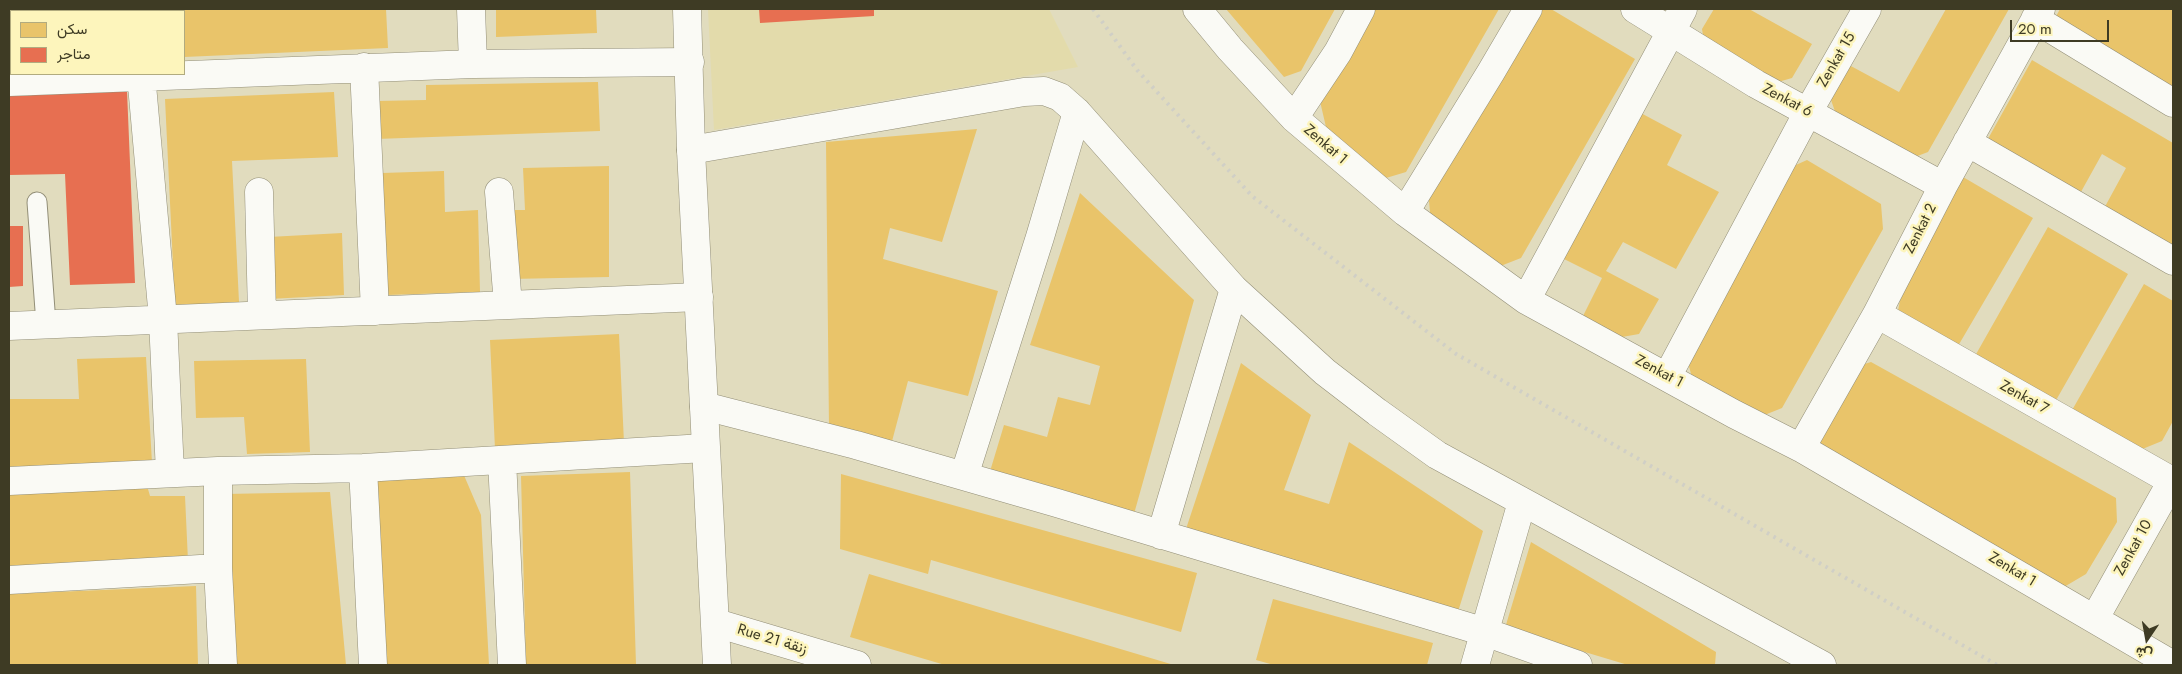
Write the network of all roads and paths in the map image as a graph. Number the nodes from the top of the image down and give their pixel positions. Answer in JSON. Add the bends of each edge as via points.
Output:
{"nodes":[{"id":1,"x":471,"y":9,"type":"edge"},
{"id":2,"x":687,"y":9,"type":"edge"},
{"id":3,"x":1198,"y":9,"type":"edge"},
{"id":4,"x":1361,"y":9,"type":"edge"},
{"id":5,"x":1528,"y":9,"type":"edge"},
{"id":6,"x":1635,"y":9,"type":"edge"},
{"id":7,"x":1867,"y":9,"type":"edge"},
{"id":8,"x":2038,"y":14,"type":"edge"},
{"id":9,"x":1676,"y":20,"type":"edge"},
{"id":10,"x":690,"y":62,"type":"junction"},
{"id":11,"x":473,"y":64,"type":"junction"},
{"id":12,"x":364,"y":67,"type":"junction"},
{"id":13,"x":185,"y":73,"type":"edge"},
{"id":14,"x":141,"y":75,"type":"edge"},
{"id":15,"x":9,"y":82,"type":"edge"},
{"id":16,"x":2173,"y":102,"type":"edge"},
{"id":17,"x":1077,"y":112,"type":"junction"},
{"id":18,"x":1808,"y":112,"type":"junction"},
{"id":19,"x":1294,"y":118,"type":"junction"},
{"id":20,"x":1967,"y":142,"type":"junction"},
{"id":21,"x":691,"y":150,"type":"junction"},
{"id":22,"x":1943,"y":186,"type":"junction"},
{"id":23,"x":259,"y":192,"type":"dead end"},
{"id":24,"x":499,"y":192,"type":"dead end"},
{"id":25,"x":37,"y":202,"type":"dead end"},
{"id":26,"x":1405,"y":212,"type":"junction"},
{"id":27,"x":2173,"y":261,"type":"edge"},
{"id":28,"x":1234,"y":289,"type":"junction"},
{"id":29,"x":699,"y":297,"type":"junction"},
{"id":30,"x":1526,"y":300,"type":"junction"},
{"id":31,"x":508,"y":305,"type":"junction"},
{"id":32,"x":375,"y":311,"type":"junction"},
{"id":33,"x":1877,"y":314,"type":"junction"},
{"id":34,"x":262,"y":315,"type":"junction"},
{"id":35,"x":163,"y":319,"type":"junction"},
{"id":36,"x":46,"y":324,"type":"junction"},
{"id":37,"x":9,"y":326,"type":"edge"},
{"id":38,"x":1667,"y":377,"type":"junction"},
{"id":39,"x":704,"y":406,"type":"junction"},
{"id":40,"x":705,"y":448,"type":"junction"},
{"id":41,"x":1801,"y":448,"type":"junction"},
{"id":42,"x":502,"y":460,"type":"junction"},
{"id":43,"x":363,"y":468,"type":"junction"},
{"id":44,"x":218,"y":471,"type":"junction"},
{"id":45,"x":170,"y":473,"type":"junction"},
{"id":46,"x":964,"y":476,"type":"junction"},
{"id":47,"x":2173,"y":480,"type":"edge"},
{"id":48,"x":9,"y":481,"type":"edge"},
{"id":49,"x":1522,"y":502,"type":"junction"},
{"id":50,"x":1161,"y":535,"type":"junction"},
{"id":51,"x":218,"y":568,"type":"junction"},
{"id":52,"x":9,"y":580,"type":"edge"},
{"id":53,"x":2095,"y":618,"type":"junction"},
{"id":54,"x":716,"y":623,"type":"junction"},
{"id":55,"x":1484,"y":632,"type":"junction"},
{"id":56,"x":2173,"y":664,"type":"edge"},
{"id":57,"x":223,"y":665,"type":"edge"},
{"id":58,"x":373,"y":665,"type":"edge"},
{"id":59,"x":512,"y":665,"type":"edge"},
{"id":60,"x":717,"y":665,"type":"edge"},
{"id":61,"x":857,"y":665,"type":"edge"},
{"id":62,"x":1474,"y":665,"type":"edge"},
{"id":63,"x":1578,"y":665,"type":"edge"},
{"id":64,"x":1822,"y":665,"type":"edge"}],
"edges":[{"from":1,"to":11,"type":"street"},
{"from":2,"to":10,"type":"street"},
{"from":3,"to":19,"type":"street","name":"Zenkat 1"},
{"from":4,"to":19,"type":"street","via":[[1338,52]]},
{"from":5,"to":26,"type":"street"},
{"from":6,"to":9,"type":"street","name":"Zenkat 6"},
{"from":7,"to":18,"type":"street","name":"Zenkat 15"},
{"from":8,"to":16,"type":"street"},
{"from":8,"to":20,"type":"street","name":"Zenkat 2"},
{"from":9,"to":18,"type":"street","name":"Zenkat 6","via":[[1756,84]]},
{"from":9,"to":30,"type":"street"},
{"from":10,"to":11,"type":"street"},
{"from":10,"to":21,"type":"street"},
{"from":11,"to":12,"type":"street"},
{"from":12,"to":13,"type":"street"},
{"from":12,"to":32,"type":"street"},
{"from":14,"to":15,"type":"street"},
{"from":14,"to":35,"type":"street"},
{"from":17,"to":21,"type":"street","via":[[1060,96],[1024,92]]},
{"from":17,"to":28,"type":"street"},
{"from":17,"to":46,"type":"street"},
{"from":18,"to":22,"type":"street","name":"Zenkat 6"},
{"from":18,"to":38,"type":"street","name":"Zenkat 15"},
{"from":19,"to":26,"type":"street","name":"Zenkat 1"},
{"from":20,"to":22,"type":"street","name":"Zenkat 2"},
{"from":20,"to":27,"type":"street"},
{"from":21,"to":29,"type":"street"},
{"from":22,"to":33,"type":"street","name":"Zenkat 2"},
{"from":23,"to":34,"type":"street"},
{"from":24,"to":31,"type":"street"},
{"from":25,"to":36,"type":"lane"},
{"from":26,"to":30,"type":"street","name":"Zenkat 1"},
{"from":28,"to":49,"type":"street","via":[[1325,372],[1377,412],[1437,455]]},
{"from":28,"to":50,"type":"street"},
{"from":29,"to":31,"type":"street"},
{"from":29,"to":39,"type":"street"},
{"from":30,"to":38,"type":"street","name":"Zenkat 1"},
{"from":31,"to":32,"type":"street"},
{"from":32,"to":34,"type":"street"},
{"from":33,"to":41,"type":"street","name":"Zenkat 2"},
{"from":33,"to":47,"type":"street","name":"Zenkat 7"},
{"from":34,"to":35,"type":"street"},
{"from":35,"to":36,"type":"street"},
{"from":35,"to":45,"type":"street"},
{"from":36,"to":37,"type":"street"},
{"from":38,"to":41,"type":"street","name":"Zenkat 1"},
{"from":39,"to":40,"type":"street"},
{"from":39,"to":46,"type":"street"},
{"from":40,"to":42,"type":"street"},
{"from":40,"to":54,"type":"street"},
{"from":41,"to":53,"type":"street","name":"Zenkat 1"},
{"from":42,"to":43,"type":"street"},
{"from":42,"to":59,"type":"street"},
{"from":43,"to":44,"type":"street"},
{"from":43,"to":58,"type":"street"},
{"from":44,"to":45,"type":"street"},
{"from":44,"to":51,"type":"street"},
{"from":45,"to":48,"type":"street"},
{"from":46,"to":50,"type":"street"},
{"from":47,"to":53,"type":"street","name":"Zenkat 10"},
{"from":49,"to":55,"type":"street"},
{"from":49,"to":64,"type":"street"},
{"from":50,"to":55,"type":"street"},
{"from":51,"to":52,"type":"street"},
{"from":51,"to":57,"type":"street"},
{"from":53,"to":56,"type":"street","name":"Zenkat 1"},
{"from":54,"to":60,"type":"street"},
{"from":54,"to":61,"type":"street","name":"Rue 21 زنقة"},
{"from":55,"to":62,"type":"street"},
{"from":55,"to":63,"type":"street"}]}
